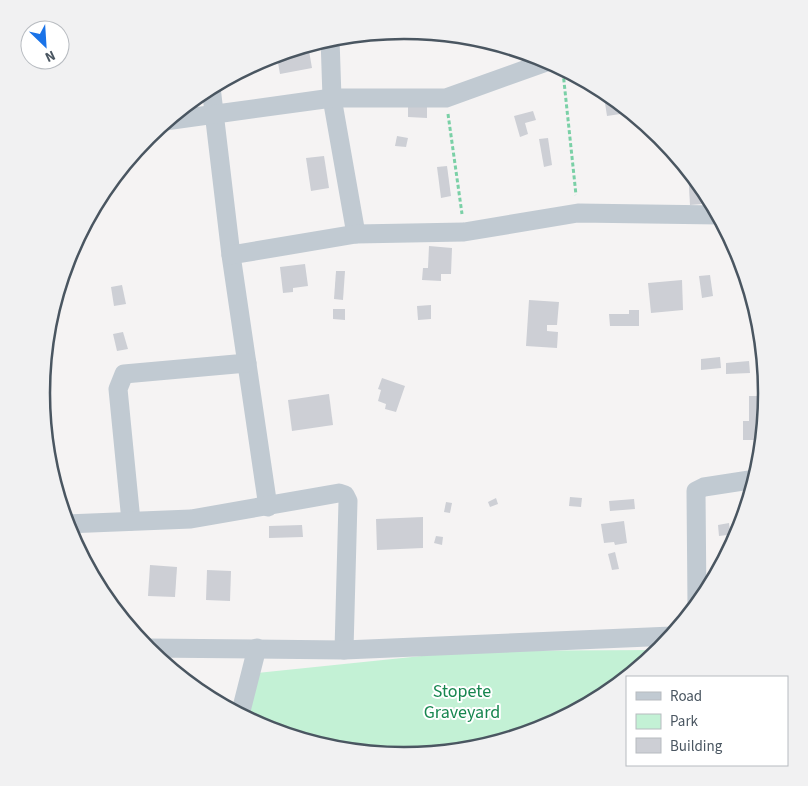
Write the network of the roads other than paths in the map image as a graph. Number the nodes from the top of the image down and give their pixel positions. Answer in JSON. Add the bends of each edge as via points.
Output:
{"nodes":[{"id":1,"x":330,"y":47,"type":"edge"},
{"id":2,"x":538,"y":65,"type":"edge"},
{"id":3,"x":212,"y":95,"type":"edge"},
{"id":4,"x":332,"y":98,"type":"junction"},
{"id":5,"x":215,"y":115,"type":"junction"},
{"id":6,"x":178,"y":120,"type":"edge"},
{"id":7,"x":710,"y":215,"type":"edge"},
{"id":8,"x":356,"y":234,"type":"junction"},
{"id":9,"x":231,"y":255,"type":"junction"},
{"id":10,"x":247,"y":363,"type":"junction"},
{"id":11,"x":747,"y":480,"type":"edge"},
{"id":12,"x":268,"y":506,"type":"junction"},
{"id":13,"x":131,"y":521,"type":"junction"},
{"id":14,"x":75,"y":524,"type":"edge"},
{"id":15,"x":697,"y":593,"type":"edge"},
{"id":16,"x":661,"y":636,"type":"edge"},
{"id":17,"x":159,"y":648,"type":"edge"},
{"id":18,"x":257,"y":648,"type":"junction"},
{"id":19,"x":344,"y":650,"type":"junction"},
{"id":20,"x":242,"y":708,"type":"edge"}],
"edges":[{"from":1,"to":4,"type":"street"},
{"from":2,"to":4,"type":"street","via":[[446,98]]},
{"from":3,"to":5,"type":"street"},
{"from":4,"to":5,"type":"street"},
{"from":4,"to":8,"type":"street"},
{"from":5,"to":6,"type":"street"},
{"from":5,"to":9,"type":"street"},
{"from":7,"to":8,"type":"street","via":[[578,213],[464,232]]},
{"from":8,"to":9,"type":"street"},
{"from":9,"to":10,"type":"street"},
{"from":10,"to":12,"type":"street"},
{"from":10,"to":13,"type":"street","via":[[124,374],[118,389]]},
{"from":11,"to":15,"type":"street","via":[[696,491]]},
{"from":12,"to":13,"type":"street","via":[[191,519]]},
{"from":12,"to":19,"type":"street","via":[[339,493],[345,495],[348,501]]},
{"from":13,"to":14,"type":"street"},
{"from":16,"to":19,"type":"street"},
{"from":17,"to":18,"type":"street"},
{"from":18,"to":19,"type":"street"},
{"from":18,"to":20,"type":"street"}]}
